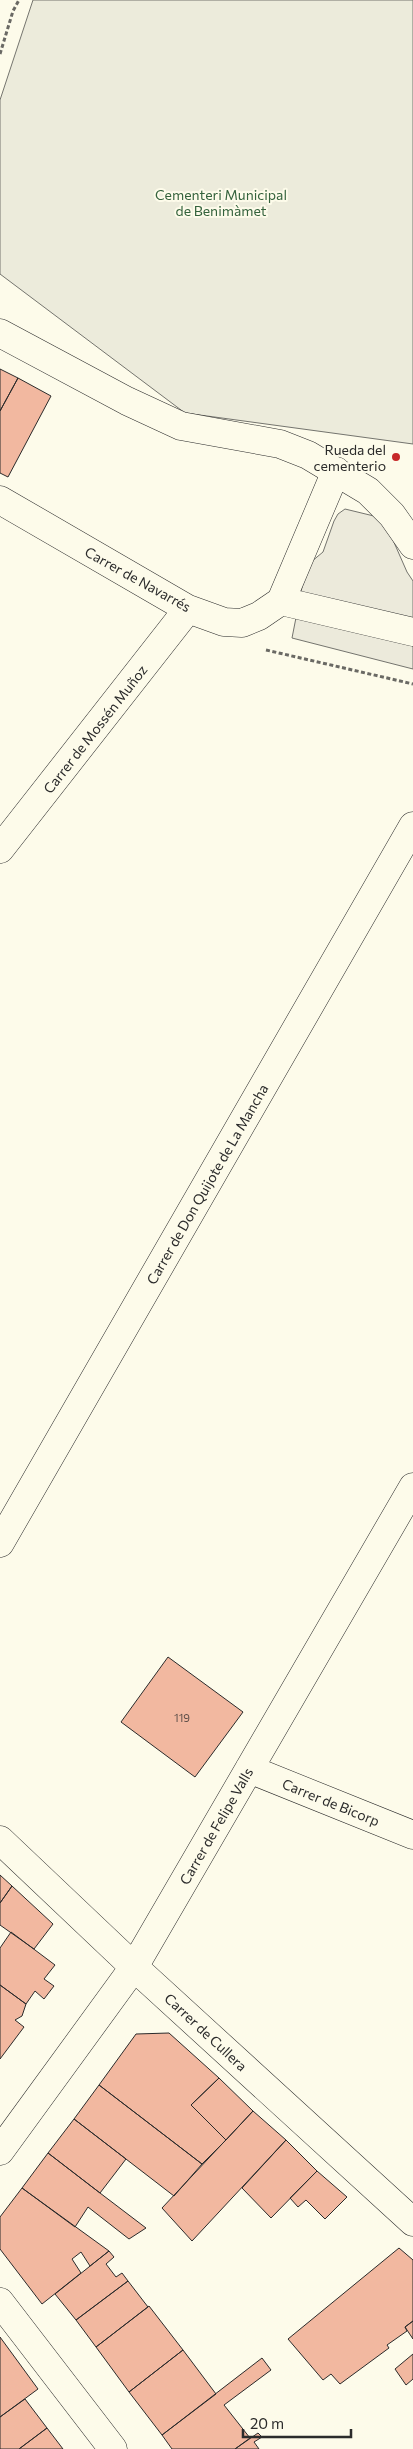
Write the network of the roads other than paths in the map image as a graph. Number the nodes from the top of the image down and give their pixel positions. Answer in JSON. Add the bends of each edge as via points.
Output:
{"nodes":[{"id":1,"x":0,"y":333,"type":"edge"},
{"id":2,"x":336,"y":470,"type":"junction"},
{"id":3,"x":0,"y":500,"type":"edge"},
{"id":4,"x":413,"y":545,"type":"edge"},
{"id":5,"x":281,"y":601,"type":"junction"},
{"id":6,"x":188,"y":609,"type":"junction"},
{"id":7,"x":413,"y":632,"type":"edge"},
{"id":8,"x":413,"y":826,"type":"edge"},
{"id":9,"x":0,"y":849,"type":"edge"},
{"id":10,"x":413,"y":1487,"type":"edge"},
{"id":11,"x":0,"y":1543,"type":"edge"},
{"id":12,"x":249,"y":1769,"type":"junction"},
{"id":13,"x":413,"y":1835,"type":"edge"},
{"id":14,"x":0,"y":1840,"type":"edge"},
{"id":15,"x":134,"y":1967,"type":"junction"},
{"id":16,"x":0,"y":2151,"type":"edge"},
{"id":17,"x":413,"y":2222,"type":"edge"},
{"id":18,"x":0,"y":2302,"type":"edge"},
{"id":19,"x":113,"y":2449,"type":"edge"}],
"edges":[{"from":1,"to":2,"type":"street","via":[[165,420],[280,444]]},
{"from":2,"to":4,"type":"street","via":[[368,491],[392,515]]},
{"from":2,"to":5,"type":"street"},
{"from":3,"to":6,"type":"street","name":"Carrer de Navarrés"},
{"from":5,"to":6,"type":"street","name":"Carrer de Navarrés","via":[[242,623],[224,622]]},
{"from":5,"to":7,"type":"street"},
{"from":6,"to":9,"type":"street","name":"Carrer de Mossén Muñoz"},
{"from":8,"to":11,"type":"street","name":"Carrer de Don Quijote de La Mancha"},
{"from":10,"to":12,"type":"street","name":"Carrer de Felipe Valls"},
{"from":12,"to":13,"type":"street","name":"Carrer de Bicorp"},
{"from":12,"to":15,"type":"street","name":"Carrer de Felipe Valls"},
{"from":14,"to":15,"type":"street","name":"Carrer de Cullera"},
{"from":15,"to":16,"type":"street","name":"Carrer de Felipe Valls"},
{"from":15,"to":17,"type":"street","name":"Carrer de Cullera"},
{"from":18,"to":19,"type":"street"}]}
